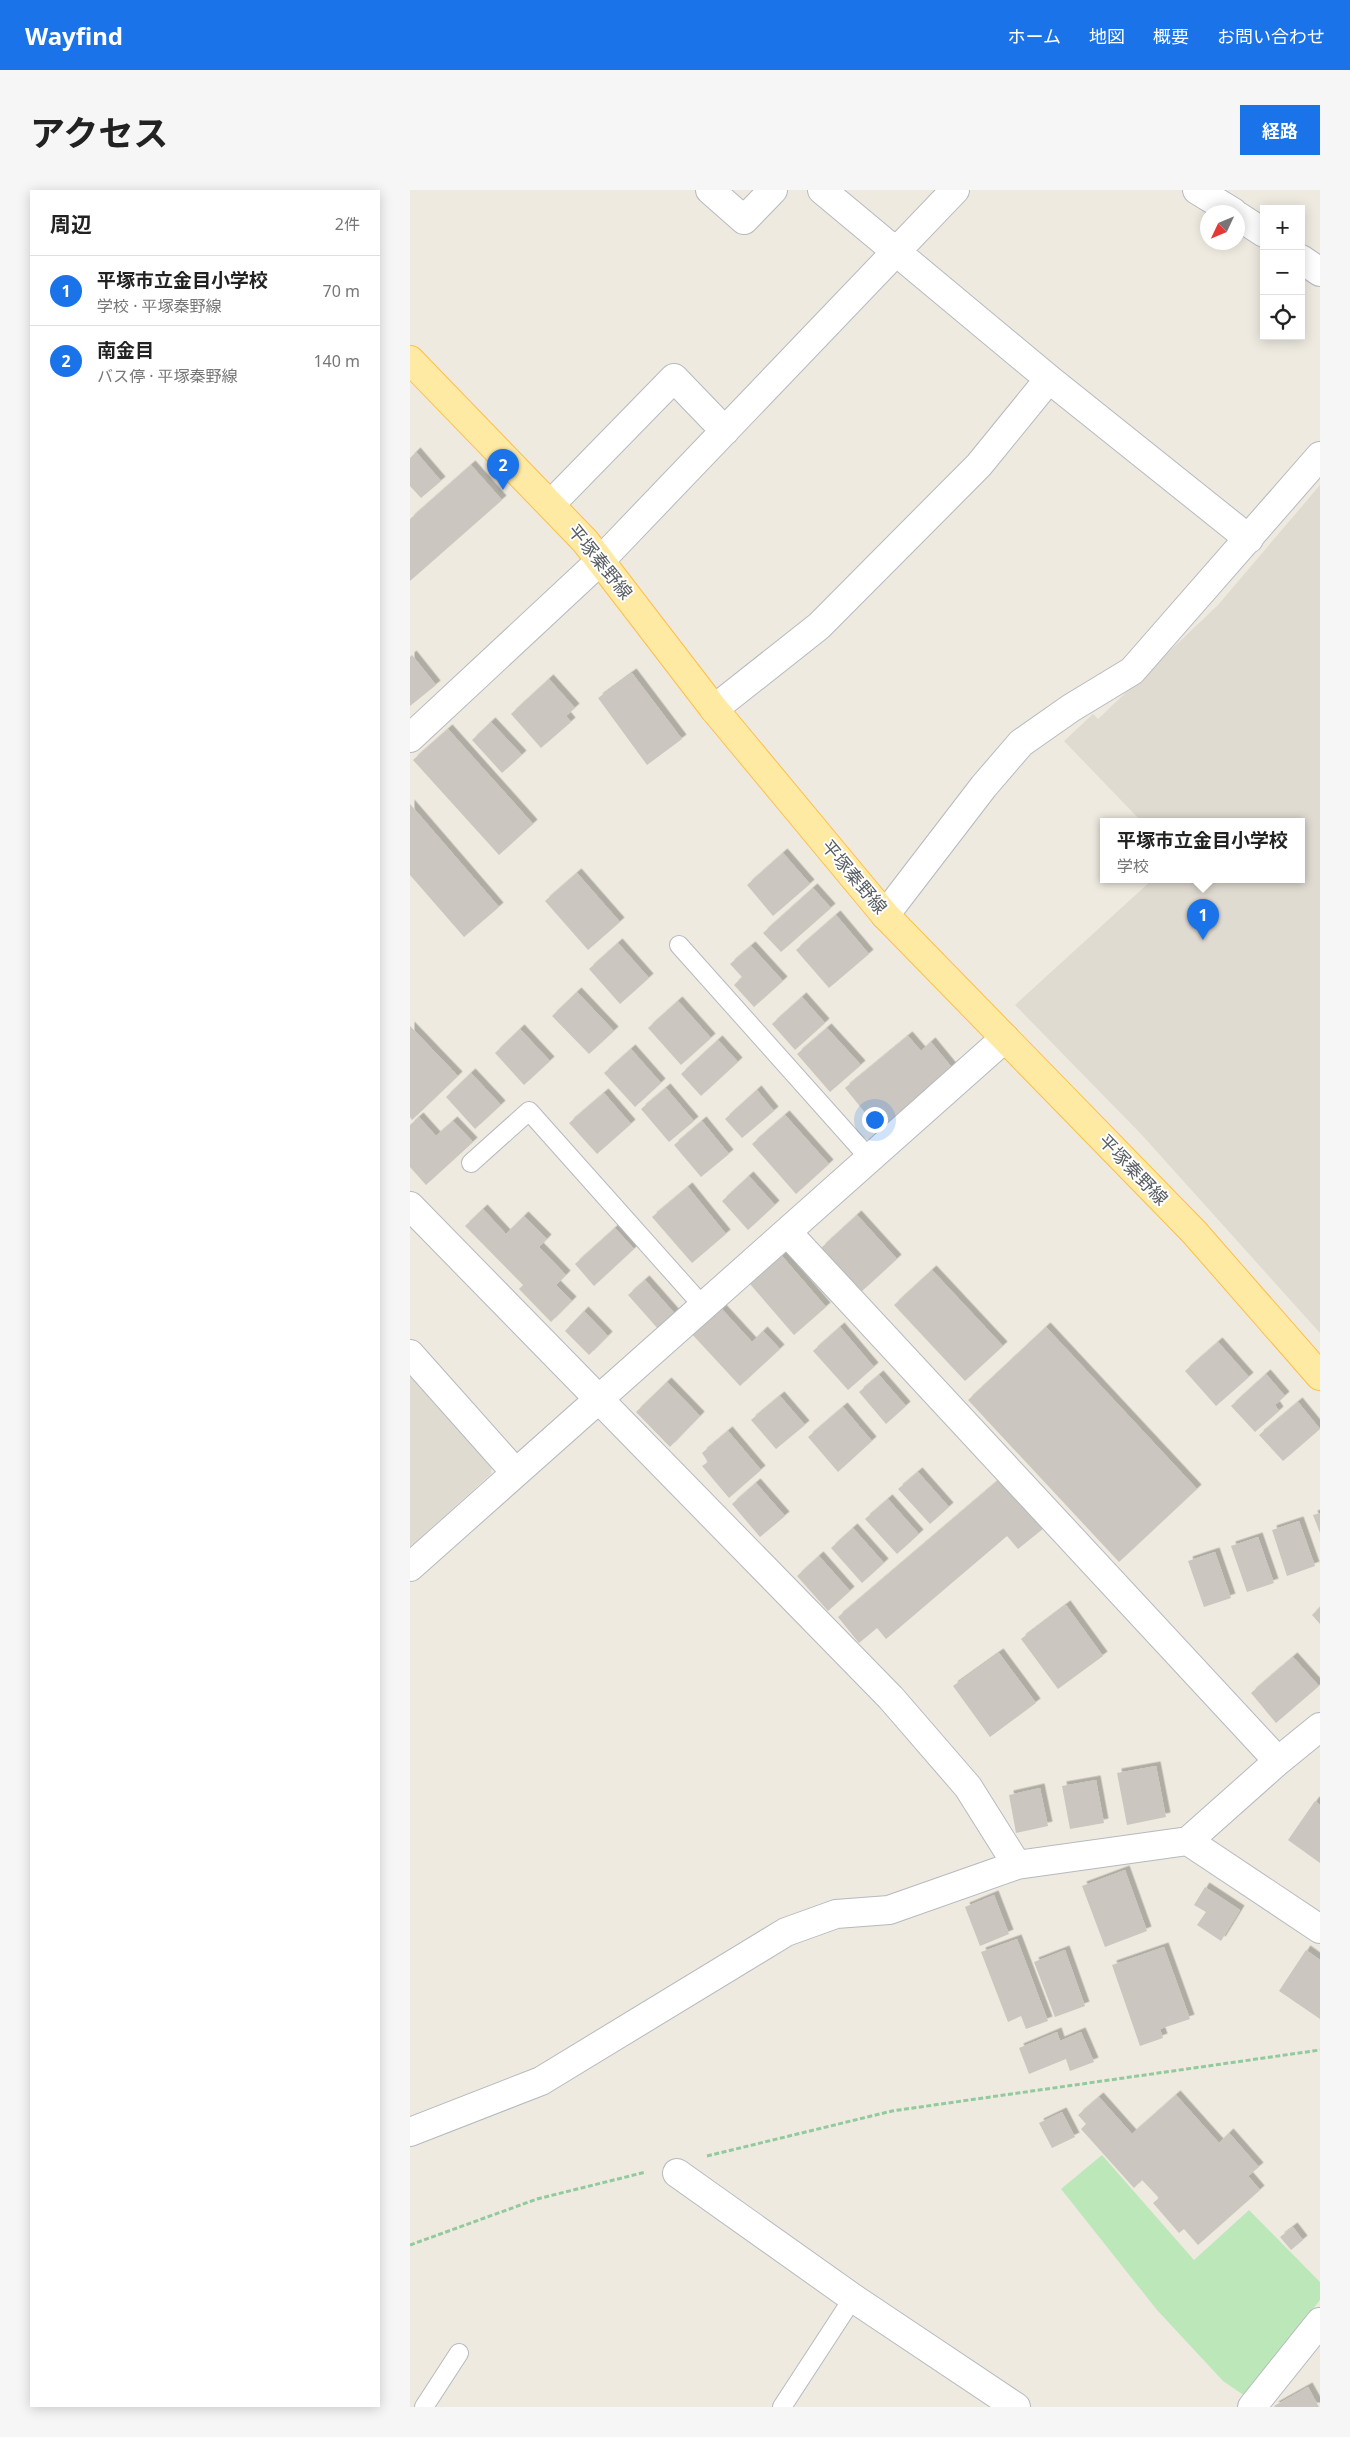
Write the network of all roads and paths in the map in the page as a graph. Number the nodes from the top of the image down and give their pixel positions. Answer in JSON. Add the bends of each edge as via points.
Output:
{"nodes":[{"id":1,"x":710,"y":190,"type":"edge"},
{"id":2,"x":773,"y":190,"type":"edge"},
{"id":3,"x":822,"y":190,"type":"edge"},
{"id":4,"x":955,"y":190,"type":"edge"},
{"id":5,"x":1197,"y":190,"type":"edge"},
{"id":6,"x":1222,"y":205,"type":"edge"},
{"id":7,"x":1245,"y":221,"type":"edge"},
{"id":8,"x":1260,"y":230,"type":"edge"},
{"id":9,"x":895,"y":252,"type":"junction"},
{"id":10,"x":1305,"y":262,"type":"edge"},
{"id":11,"x":1320,"y":272,"type":"edge"},
{"id":12,"x":410,"y":360,"type":"edge"},
{"id":13,"x":1049,"y":379,"type":"junction"},
{"id":14,"x":725,"y":431,"type":"junction"},
{"id":15,"x":1320,"y":456,"type":"edge"},
{"id":16,"x":551,"y":504,"type":"junction"},
{"id":17,"x":1249,"y":539,"type":"junction"},
{"id":18,"x":600,"y":560,"type":"junction"},
{"id":19,"x":714,"y":710,"type":"junction"},
{"id":20,"x":410,"y":738,"type":"edge"},
{"id":21,"x":885,"y":915,"type":"junction"},
{"id":22,"x":679,"y":944,"type":"dead end"},
{"id":23,"x":1005,"y":1038,"type":"junction"},
{"id":24,"x":870,"y":1159,"type":"junction"},
{"id":25,"x":471,"y":1163,"type":"dead end"},
{"id":26,"x":410,"y":1206,"type":"edge"},
{"id":27,"x":786,"y":1232,"type":"junction"},
{"id":28,"x":702,"y":1305,"type":"junction"},
{"id":29,"x":410,"y":1354,"type":"edge"},
{"id":30,"x":1320,"y":1376,"type":"edge"},
{"id":31,"x":598,"y":1398,"type":"junction"},
{"id":32,"x":515,"y":1472,"type":"junction"},
{"id":33,"x":410,"y":1566,"type":"edge"},
{"id":34,"x":1320,"y":1727,"type":"edge"},
{"id":35,"x":1278,"y":1761,"type":"junction"},
{"id":36,"x":1188,"y":1842,"type":"junction"},
{"id":37,"x":1017,"y":1865,"type":"junction"},
{"id":38,"x":1320,"y":1928,"type":"edge"},
{"id":39,"x":1320,"y":2050,"type":"edge"},
{"id":40,"x":410,"y":2132,"type":"edge"},
{"id":41,"x":706,"y":2157,"type":"dead end"},
{"id":42,"x":650,"y":2171,"type":"dead end"},
{"id":43,"x":677,"y":2173,"type":"dead end"},
{"id":44,"x":410,"y":2245,"type":"edge"},
{"id":45,"x":853,"y":2298,"type":"junction"},
{"id":46,"x":1320,"y":2322,"type":"edge"},
{"id":47,"x":459,"y":2353,"type":"dead end"},
{"id":48,"x":424,"y":2407,"type":"edge"},
{"id":49,"x":782,"y":2407,"type":"edge"},
{"id":50,"x":1016,"y":2407,"type":"edge"},
{"id":51,"x":1252,"y":2407,"type":"edge"}],
"edges":[{"from":1,"to":2,"type":"street","via":[[744,220]]},
{"from":3,"to":9,"type":"street"},
{"from":4,"to":9,"type":"street"},
{"from":5,"to":6,"type":"street"},
{"from":7,"to":8,"type":"street"},
{"from":9,"to":13,"type":"street"},
{"from":9,"to":14,"type":"street"},
{"from":10,"to":11,"type":"street"},
{"from":12,"to":16,"type":"main road","name":"平塚秦野線"},
{"from":13,"to":17,"type":"street"},
{"from":13,"to":19,"type":"street","via":[[979,465],[819,626]]},
{"from":14,"to":16,"type":"street","via":[[674,378]]},
{"from":14,"to":18,"type":"street"},
{"from":15,"to":17,"type":"street"},
{"from":16,"to":18,"type":"main road","name":"平塚秦野線"},
{"from":17,"to":21,"type":"street","via":[[1132,671],[1021,743]]},
{"from":18,"to":19,"type":"main road","name":"平塚秦野線"},
{"from":18,"to":20,"type":"street"},
{"from":19,"to":21,"type":"main road","name":"平塚秦野線"},
{"from":21,"to":23,"type":"main road","name":"平塚秦野線"},
{"from":22,"to":24,"type":"lane"},
{"from":23,"to":24,"type":"street"},
{"from":23,"to":30,"type":"main road","name":"平塚秦野線","via":[[1194,1232]]},
{"from":24,"to":27,"type":"street"},
{"from":25,"to":28,"type":"lane","via":[[529,1111]]},
{"from":26,"to":31,"type":"street"},
{"from":27,"to":28,"type":"street"},
{"from":27,"to":35,"type":"street"},
{"from":28,"to":31,"type":"street"},
{"from":29,"to":32,"type":"street"},
{"from":31,"to":32,"type":"street"},
{"from":31,"to":37,"type":"street","via":[[891,1698],[968,1787]]},
{"from":32,"to":33,"type":"street"},
{"from":34,"to":35,"type":"street"},
{"from":35,"to":36,"type":"street"},
{"from":36,"to":37,"type":"street"},
{"from":36,"to":38,"type":"street"},
{"from":37,"to":40,"type":"street","via":[[890,1910],[836,1914],[786,1932],[540,2081]]},
{"from":39,"to":41,"type":"path","via":[[892,2111]]},
{"from":42,"to":44,"type":"path","via":[[537,2199]]},
{"from":43,"to":45,"type":"street"},
{"from":45,"to":49,"type":"lane"},
{"from":45,"to":50,"type":"street"},
{"from":46,"to":51,"type":"street"},
{"from":47,"to":48,"type":"lane"}]}
